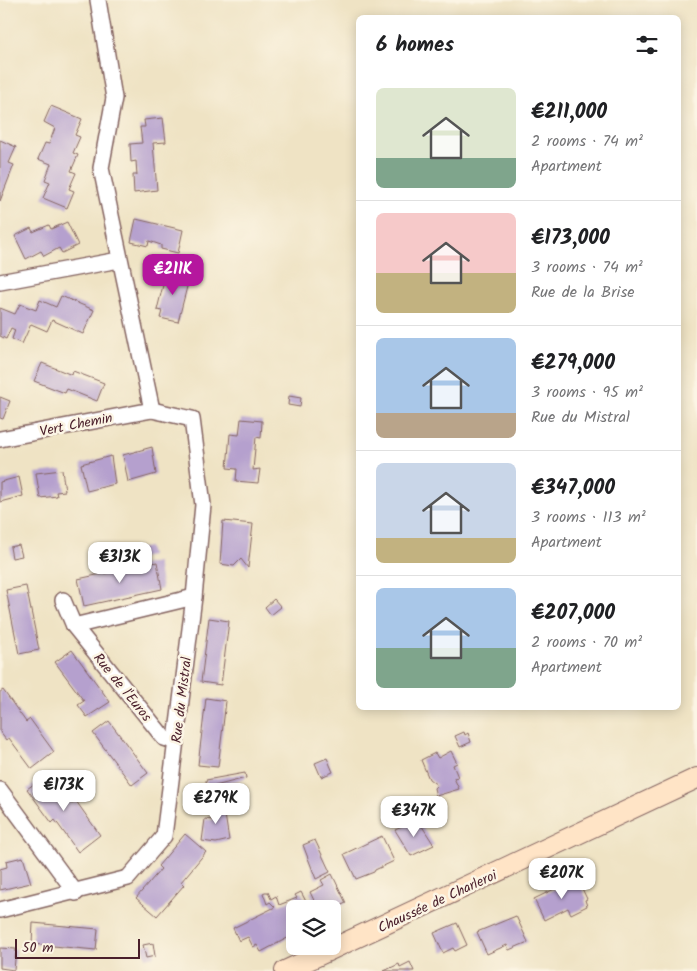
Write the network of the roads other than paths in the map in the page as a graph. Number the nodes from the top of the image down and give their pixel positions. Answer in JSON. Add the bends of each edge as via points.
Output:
{"nodes":[{"id":1,"x":98,"y":0,"type":"edge"},
{"id":2,"x":119,"y":260,"type":"junction"},
{"id":3,"x":0,"y":282,"type":"edge"},
{"id":4,"x":152,"y":410,"type":"junction"},
{"id":5,"x":0,"y":439,"type":"edge"},
{"id":6,"x":194,"y":597,"type":"junction"},
{"id":7,"x":63,"y":600,"type":"dead end"},
{"id":8,"x":74,"y":626,"type":"junction"},
{"id":9,"x":176,"y":742,"type":"junction"},
{"id":10,"x":697,"y":778,"type":"edge"},
{"id":11,"x":0,"y":790,"type":"edge"},
{"id":12,"x":76,"y":892,"type":"junction"},
{"id":13,"x":0,"y":910,"type":"edge"},
{"id":14,"x":285,"y":971,"type":"edge"}],
"edges":[{"from":1,"to":2,"type":"street","via":[[114,98],[101,168]]},
{"from":2,"to":3,"type":"street"},
{"from":2,"to":4,"type":"street"},
{"from":4,"to":5,"type":"street","name":"Vert Chemin"},
{"from":4,"to":6,"type":"street","name":"Rue du Mistral","via":[[192,419],[203,505]]},
{"from":6,"to":8,"type":"street"},
{"from":6,"to":9,"type":"street","name":"Rue du Mistral"},
{"from":7,"to":8,"type":"street","name":"Rue de l'Euros"},
{"from":8,"to":9,"type":"street","name":"Rue de l'Euros","via":[[164,738]]},
{"from":9,"to":12,"type":"street","name":"Rue du Mistral","via":[[164,836],[128,878]]},
{"from":10,"to":14,"type":"main road","name":"Chaussée de Charleroi"},
{"from":11,"to":12,"type":"street"},
{"from":12,"to":13,"type":"street","name":"Rue du Mistral"}]}
